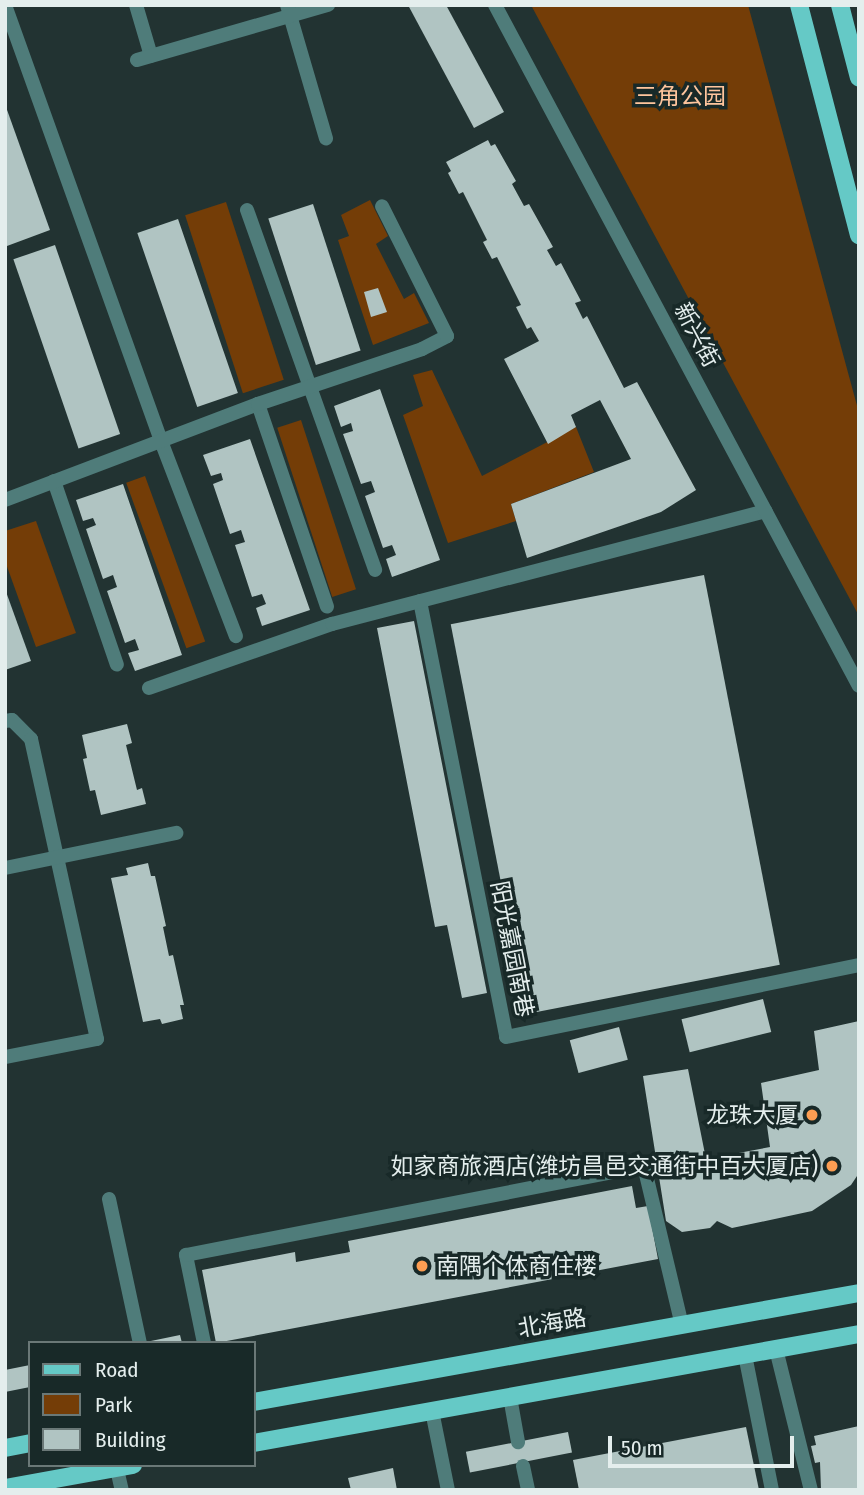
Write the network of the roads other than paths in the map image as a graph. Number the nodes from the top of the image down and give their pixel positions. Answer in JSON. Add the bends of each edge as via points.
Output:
{"nodes":[{"id":1,"x":5,"y":5,"type":"edge"},
{"id":2,"x":136,"y":5,"type":"edge"},
{"id":3,"x":328,"y":5,"type":"edge"},
{"id":4,"x":495,"y":5,"type":"edge"},
{"id":5,"x":799,"y":5,"type":"edge"},
{"id":6,"x":840,"y":5,"type":"edge"},
{"id":7,"x":289,"y":11,"type":"edge"},
{"id":8,"x":859,"y":78,"type":"edge"},
{"id":9,"x":326,"y":138,"type":"dead end"},
{"id":10,"x":382,"y":206,"type":"dead end"},
{"id":11,"x":247,"y":210,"type":"dead end"},
{"id":12,"x":859,"y":234,"type":"edge"},
{"id":13,"x":310,"y":387,"type":"junction"},
{"id":14,"x":258,"y":404,"type":"junction"},
{"id":15,"x":161,"y":441,"type":"junction"},
{"id":16,"x":54,"y":481,"type":"junction"},
{"id":17,"x":5,"y":499,"type":"edge"},
{"id":18,"x":765,"y":511,"type":"junction"},
{"id":19,"x":375,"y":570,"type":"dead end"},
{"id":20,"x":420,"y":601,"type":"junction"},
{"id":21,"x":327,"y":607,"type":"dead end"},
{"id":22,"x":236,"y":636,"type":"dead end"},
{"id":23,"x":117,"y":665,"type":"dead end"},
{"id":24,"x":859,"y":686,"type":"edge"},
{"id":25,"x":149,"y":688,"type":"dead end"},
{"id":26,"x":5,"y":721,"type":"edge"},
{"id":27,"x":176,"y":833,"type":"dead end"},
{"id":28,"x":57,"y":857,"type":"junction"},
{"id":29,"x":5,"y":868,"type":"edge"},
{"id":30,"x":859,"y":965,"type":"edge"},
{"id":31,"x":5,"y":1057,"type":"edge"},
{"id":32,"x":109,"y":1199,"type":"dead end"},
{"id":33,"x":859,"y":1293,"type":"edge"},
{"id":34,"x":682,"y":1325,"type":"junction"},
{"id":35,"x":859,"y":1334,"type":"edge"},
{"id":36,"x":139,"y":1341,"type":"edge"},
{"id":37,"x":204,"y":1341,"type":"edge"},
{"id":38,"x":776,"y":1349,"type":"junction"},
{"id":39,"x":745,"y":1355,"type":"junction"},
{"id":40,"x":510,"y":1397,"type":"junction"},
{"id":41,"x":256,"y":1402,"type":"edge"},
{"id":42,"x":432,"y":1411,"type":"junction"},
{"id":43,"x":518,"y":1441,"type":"dead end"},
{"id":44,"x":28,"y":1443,"type":"edge"},
{"id":45,"x":256,"y":1443,"type":"edge"},
{"id":46,"x":5,"y":1448,"type":"edge"},
{"id":47,"x":523,"y":1466,"type":"dead end"},
{"id":48,"x":117,"y":1467,"type":"edge"},
{"id":49,"x":122,"y":1467,"type":"edge"},
{"id":50,"x":5,"y":1488,"type":"edge"},
{"id":51,"x":122,"y":1490,"type":"edge"},
{"id":52,"x":448,"y":1490,"type":"edge"},
{"id":53,"x":528,"y":1490,"type":"edge"},
{"id":54,"x":772,"y":1490,"type":"edge"},
{"id":55,"x":811,"y":1490,"type":"edge"}],
"edges":[{"from":1,"to":15,"type":"street"},
{"from":2,"to":7,"type":"street","via":[[144,58]]},
{"from":3,"to":7,"type":"street"},
{"from":4,"to":18,"type":"street","name":"新兴街"},
{"from":5,"to":12,"type":"main road"},
{"from":6,"to":8,"type":"main road"},
{"from":7,"to":9,"type":"street"},
{"from":10,"to":13,"type":"street","via":[[447,336]]},
{"from":11,"to":13,"type":"street"},
{"from":13,"to":14,"type":"street"},
{"from":13,"to":19,"type":"street"},
{"from":14,"to":15,"type":"street"},
{"from":14,"to":21,"type":"street"},
{"from":15,"to":16,"type":"street"},
{"from":15,"to":22,"type":"street"},
{"from":16,"to":17,"type":"street"},
{"from":16,"to":23,"type":"street"},
{"from":18,"to":20,"type":"street"},
{"from":18,"to":24,"type":"street","name":"新兴街"},
{"from":20,"to":25,"type":"street","via":[[332,624]]},
{"from":20,"to":30,"type":"street","name":"阳光嘉园南巷","via":[[506,1037]]},
{"from":26,"to":28,"type":"street","via":[[12,720],[31,739]]},
{"from":27,"to":28,"type":"street"},
{"from":28,"to":29,"type":"street"},
{"from":28,"to":31,"type":"street","via":[[97,1039]]},
{"from":32,"to":36,"type":"street"},
{"from":33,"to":34,"type":"main road","name":"北海路"},
{"from":34,"to":37,"type":"street","via":[[644,1167],[186,1255]]},
{"from":34,"to":41,"type":"main road","name":"北海路"},
{"from":35,"to":38,"type":"main road"},
{"from":38,"to":39,"type":"main road"},
{"from":38,"to":55,"type":"street"},
{"from":39,"to":40,"type":"main road"},
{"from":39,"to":54,"type":"street"},
{"from":40,"to":42,"type":"main road"},
{"from":40,"to":43,"type":"street"},
{"from":42,"to":45,"type":"main road"},
{"from":42,"to":52,"type":"street"},
{"from":44,"to":46,"type":"main road"},
{"from":47,"to":53,"type":"street"},
{"from":48,"to":50,"type":"main road"},
{"from":49,"to":51,"type":"street"}]}
